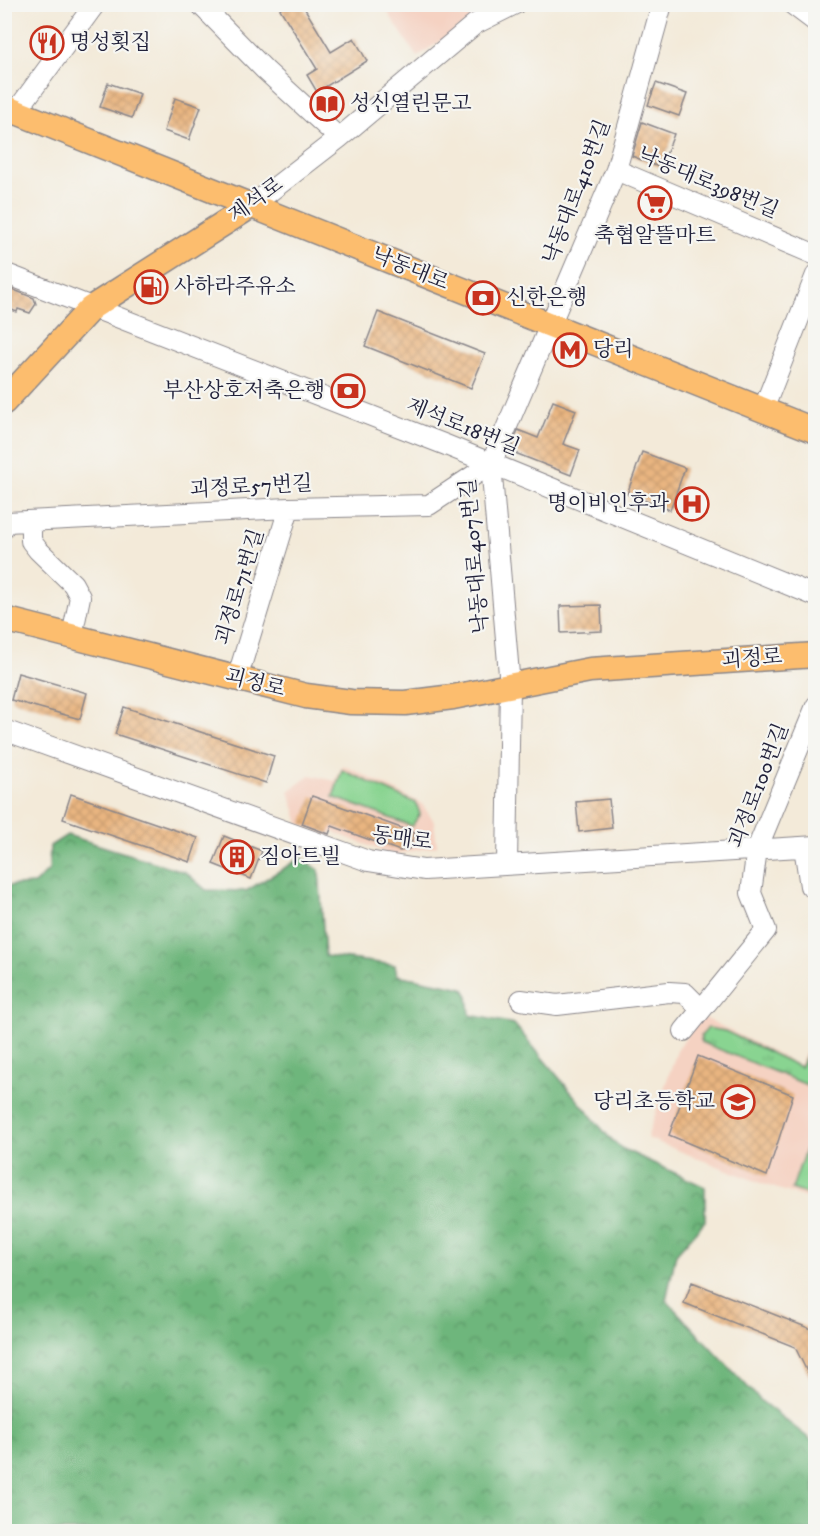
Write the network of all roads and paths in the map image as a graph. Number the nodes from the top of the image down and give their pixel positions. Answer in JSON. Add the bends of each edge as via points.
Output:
{"nodes":[{"id":1,"x":95,"y":4,"type":"edge"},
{"id":2,"x":200,"y":4,"type":"edge"},
{"id":3,"x":515,"y":4,"type":"edge"},
{"id":4,"x":662,"y":4,"type":"edge"},
{"id":5,"x":792,"y":4,"type":"edge"},
{"id":6,"x":816,"y":22,"type":"edge"},
{"id":7,"x":10,"y":109,"type":"edge"},
{"id":8,"x":339,"y":138,"type":"junction"},
{"id":9,"x":616,"y":170,"type":"junction"},
{"id":10,"x":251,"y":206,"type":"junction"},
{"id":11,"x":816,"y":255,"type":"edge"},
{"id":12,"x":4,"y":273,"type":"edge"},
{"id":13,"x":816,"y":275,"type":"edge"},
{"id":14,"x":92,"y":308,"type":"junction"},
{"id":15,"x":550,"y":325,"type":"junction"},
{"id":16,"x":4,"y":402,"type":"edge"},
{"id":17,"x":763,"y":410,"type":"junction"},
{"id":18,"x":816,"y":431,"type":"edge"},
{"id":19,"x":491,"y":464,"type":"junction"},
{"id":20,"x":289,"y":508,"type":"junction"},
{"id":21,"x":31,"y":521,"type":"junction"},
{"id":22,"x":5,"y":522,"type":"edge"},
{"id":23,"x":816,"y":596,"type":"edge"},
{"id":24,"x":4,"y":619,"type":"edge"},
{"id":25,"x":72,"y":636,"type":"junction"},
{"id":26,"x":816,"y":655,"type":"edge"},
{"id":27,"x":237,"y":679,"type":"junction"},
{"id":28,"x":510,"y":686,"type":"junction"},
{"id":29,"x":816,"y":706,"type":"edge"},
{"id":30,"x":4,"y":730,"type":"edge"},
{"id":31,"x":810,"y":847,"type":"edge"},
{"id":32,"x":757,"y":849,"type":"junction"},
{"id":33,"x":507,"y":864,"type":"junction"},
{"id":34,"x":810,"y":886,"type":"dead end"},
{"id":35,"x":521,"y":1000,"type":"dead end"},
{"id":36,"x":701,"y":1009,"type":"junction"},
{"id":37,"x":684,"y":1031,"type":"dead end"}],
"edges":[{"from":1,"to":7,"type":"street"},
{"from":2,"to":8,"type":"street"},
{"from":3,"to":8,"type":"street","name":"제석로","via":[[474,24]]},
{"from":4,"to":9,"type":"street","name":"낙동대로410번길"},
{"from":5,"to":6,"type":"street"},
{"from":7,"to":10,"type":"main road","name":"낙동대로"},
{"from":8,"to":10,"type":"street","name":"제석로"},
{"from":9,"to":11,"type":"street","name":"낙동대로398번길"},
{"from":9,"to":15,"type":"street","name":"낙동대로410번길"},
{"from":10,"to":14,"type":"main road","name":"제석로"},
{"from":10,"to":15,"type":"main road","name":"낙동대로"},
{"from":12,"to":14,"type":"street","name":"제석로18번길"},
{"from":13,"to":17,"type":"street"},
{"from":14,"to":16,"type":"main road","name":"제석로"},
{"from":14,"to":19,"type":"street","name":"제석로18번길"},
{"from":15,"to":17,"type":"main road","name":"낙동대로"},
{"from":15,"to":19,"type":"street","name":"낙동대로407번길"},
{"from":17,"to":18,"type":"main road","name":"낙동대로"},
{"from":19,"to":20,"type":"street","name":"괴정로57번길","via":[[429,505]]},
{"from":19,"to":23,"type":"street","name":"제석로18번길"},
{"from":19,"to":28,"type":"street","name":"낙동대로407번길"},
{"from":20,"to":21,"type":"street","name":"괴정로57번길"},
{"from":20,"to":27,"type":"street","name":"괴정로71번길"},
{"from":21,"to":22,"type":"street","name":"괴정로57번길"},
{"from":21,"to":25,"type":"street","via":[[31,541],[73,584],[80,597]]},
{"from":24,"to":25,"type":"main road","name":"괴정로"},
{"from":25,"to":27,"type":"main road","name":"괴정로"},
{"from":26,"to":28,"type":"main road","name":"괴정로","via":[[590,670]]},
{"from":27,"to":28,"type":"main road","name":"괴정로","via":[[306,696],[351,702],[405,703]]},
{"from":28,"to":33,"type":"street"},
{"from":29,"to":32,"type":"street","name":"괴정로100번길"},
{"from":30,"to":33,"type":"street","name":"동매로","via":[[368,861],[424,870]]},
{"from":31,"to":32,"type":"street","name":"동매로"},
{"from":31,"to":34,"type":"street"},
{"from":32,"to":33,"type":"street","name":"동매로"},
{"from":32,"to":36,"type":"street","name":"괴정로100번길","via":[[751,893],[766,930]]},
{"from":35,"to":36,"type":"street","via":[[556,1005],[669,992],[685,993]]},
{"from":36,"to":37,"type":"street","name":"괴정로100번길"}]}
